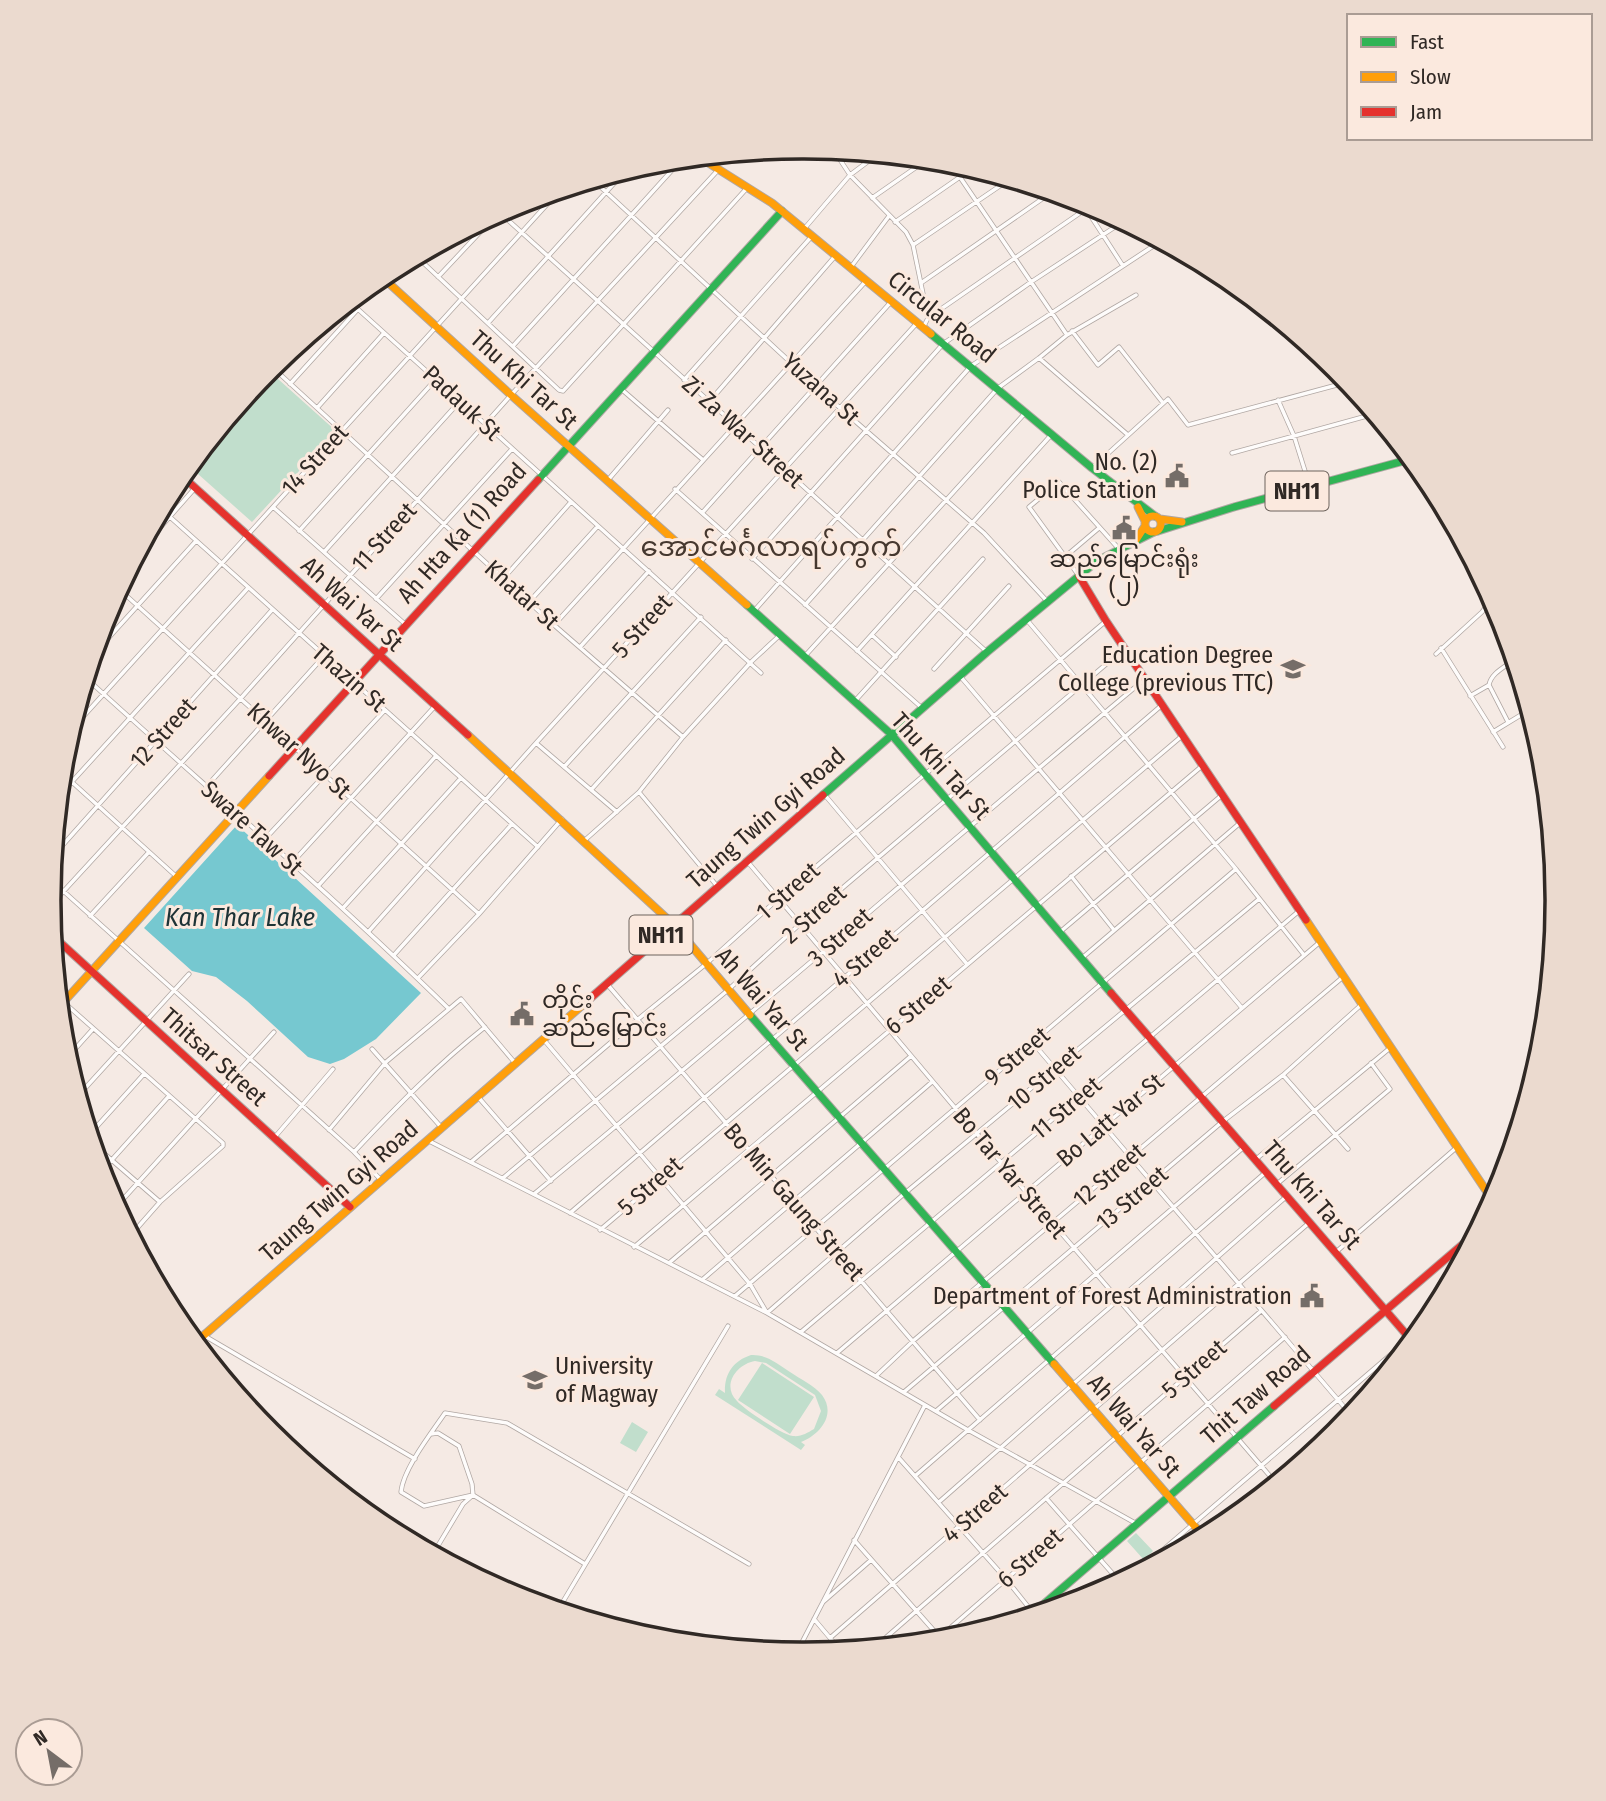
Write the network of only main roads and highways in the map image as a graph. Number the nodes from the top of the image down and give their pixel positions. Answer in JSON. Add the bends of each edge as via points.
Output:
{"nodes":[{"id":1,"x":711,"y":164,"type":"edge"},
{"id":2,"x":782,"y":211,"type":"junction"},
{"id":3,"x":390,"y":284,"type":"edge"},
{"id":4,"x":568,"y":445,"type":"junction"},
{"id":5,"x":1401,"y":462,"type":"edge"},
{"id":6,"x":190,"y":483,"type":"edge"},
{"id":7,"x":1137,"y":504,"type":"junction"},
{"id":8,"x":1157,"y":517,"type":"junction"},
{"id":9,"x":1182,"y":522,"type":"junction"},
{"id":10,"x":1145,"y":524,"type":"junction"},
{"id":11,"x":1156,"y":532,"type":"junction"},
{"id":12,"x":1136,"y":540,"type":"junction"},
{"id":13,"x":1079,"y":576,"type":"junction"},
{"id":14,"x":378,"y":654,"type":"junction"},
{"id":15,"x":891,"y":734,"type":"junction"},
{"id":16,"x":673,"y":924,"type":"junction"},
{"id":17,"x":63,"y":945,"type":"edge"},
{"id":18,"x":92,"y":971,"type":"junction"},
{"id":19,"x":68,"y":996,"type":"edge"},
{"id":20,"x":1485,"y":1190,"type":"edge"},
{"id":21,"x":350,"y":1207,"type":"junction"},
{"id":22,"x":1457,"y":1249,"type":"edge"},
{"id":23,"x":1386,"y":1309,"type":"junction"},
{"id":24,"x":1405,"y":1333,"type":"edge"},
{"id":25,"x":203,"y":1335,"type":"edge"},
{"id":26,"x":1169,"y":1496,"type":"junction"},
{"id":27,"x":1197,"y":1529,"type":"edge"},
{"id":28,"x":1049,"y":1600,"type":"edge"}],
"edges":[{"from":1,"to":2,"type":"main road","name":"Circular Road"},
{"from":2,"to":4,"type":"main road","name":"Ah Hta Ka (1) Road"},
{"from":2,"to":7,"type":"main road","name":"Circular Road"},
{"from":3,"to":4,"type":"main road","name":"Thu Khi Tar St"},
{"from":4,"to":14,"type":"main road","name":"Ah Hta Ka (1) Road"},
{"from":4,"to":15,"type":"main road","name":"Thu Khi Tar St"},
{"from":5,"to":9,"type":"main road","number":"NH11"},
{"from":6,"to":14,"type":"main road","name":"Ah Wai Yar St"},
{"from":7,"to":8,"type":"main road","name":"Circular Road"},
{"from":7,"to":10,"type":"main road"},
{"from":8,"to":9,"type":"main road","name":"Circular Road"},
{"from":8,"to":10,"type":"main road","via":[[1147,518]]},
{"from":8,"to":11,"type":"main road","via":[[1162,523]]},
{"from":9,"to":11,"type":"main road","number":"NH11"},
{"from":10,"to":11,"type":"main road","via":[[1147,530]]},
{"from":10,"to":12,"type":"main road"},
{"from":11,"to":12,"type":"main road","name":"Taung Twin Gyi Road","number":"NH11"},
{"from":12,"to":13,"type":"main road","name":"Taung Twin Gyi Road","number":"NH11"},
{"from":13,"to":15,"type":"main road","name":"Taung Twin Gyi Road","number":"NH11"},
{"from":13,"to":20,"type":"main road"},
{"from":14,"to":16,"type":"main road","name":"Ah Wai Yar St"},
{"from":14,"to":18,"type":"main road","name":"Ah Hta Ka (1) Road"},
{"from":15,"to":16,"type":"main road","name":"Taung Twin Gyi Road","number":"NH11"},
{"from":15,"to":23,"type":"main road","name":"Thu Khi Tar St"},
{"from":16,"to":21,"type":"main road","name":"Taung Twin Gyi Road","number":"NH11"},
{"from":16,"to":26,"type":"main road","name":"Ah Wai Yar St"},
{"from":17,"to":18,"type":"main road","name":"Thitsar Street"},
{"from":18,"to":19,"type":"main road","name":"Ah Hta Ka (1) Road"},
{"from":18,"to":21,"type":"main road","name":"Thitsar Street"},
{"from":21,"to":25,"type":"main road","name":"Taung Twin Gyi Road","number":"NH11"},
{"from":22,"to":23,"type":"main road","name":"Thit Taw Road"},
{"from":23,"to":24,"type":"main road","name":"Thu Khi Tar St"},
{"from":23,"to":26,"type":"main road","name":"Thit Taw Road"},
{"from":26,"to":27,"type":"main road","name":"Ah Wai Yar St"},
{"from":26,"to":28,"type":"main road","name":"Thit Taw Road"}]}
